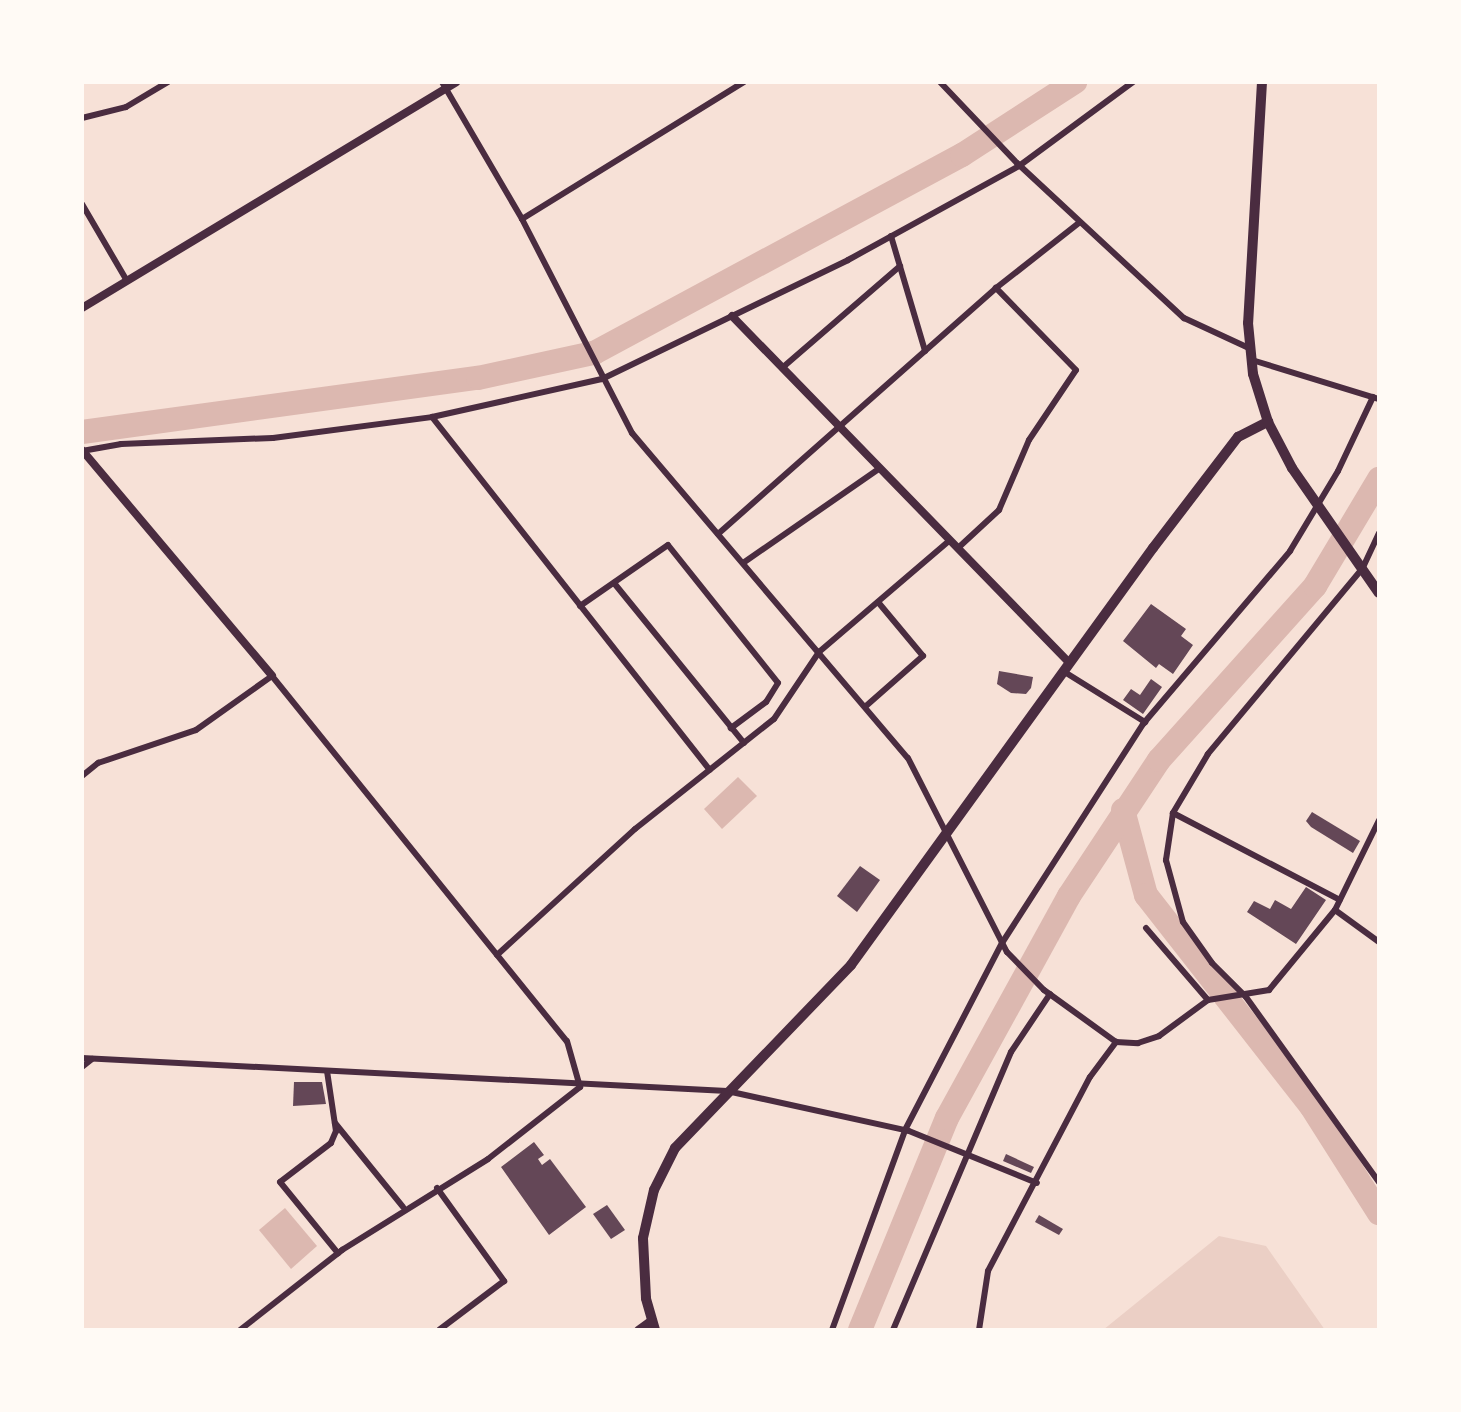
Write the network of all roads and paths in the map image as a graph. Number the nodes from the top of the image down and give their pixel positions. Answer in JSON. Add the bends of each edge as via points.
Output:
{"nodes":[{"id":1,"x":168,"y":82,"type":"edge"},
{"id":2,"x":456,"y":82,"type":"edge"},
{"id":3,"x":744,"y":82,"type":"edge"},
{"id":4,"x":940,"y":82,"type":"edge"},
{"id":5,"x":1133,"y":82,"type":"edge"},
{"id":6,"x":1262,"y":82,"type":"edge"},
{"id":7,"x":444,"y":85,"type":"edge"},
{"id":8,"x":82,"y":118,"type":"edge"},
{"id":9,"x":1018,"y":164,"type":"junction"},
{"id":10,"x":82,"y":204,"type":"edge"},
{"id":11,"x":522,"y":219,"type":"junction"},
{"id":12,"x":1079,"y":223,"type":"junction"},
{"id":13,"x":891,"y":236,"type":"junction"},
{"id":14,"x":900,"y":266,"type":"junction"},
{"id":15,"x":127,"y":281,"type":"junction"},
{"id":16,"x":996,"y":288,"type":"junction"},
{"id":17,"x":82,"y":308,"type":"edge"},
{"id":18,"x":732,"y":316,"type":"junction"},
{"id":19,"x":925,"y":351,"type":"junction"},
{"id":20,"x":1250,"y":354,"type":"junction"},
{"id":21,"x":782,"y":368,"type":"junction"},
{"id":22,"x":600,"y":376,"type":"junction"},
{"id":23,"x":1376,"y":398,"type":"edge"},
{"id":24,"x":432,"y":417,"type":"junction"},
{"id":25,"x":1268,"y":422,"type":"junction"},
{"id":26,"x":839,"y":428,"type":"junction"},
{"id":27,"x":82,"y":451,"type":"edge"},
{"id":28,"x":879,"y":469,"type":"junction"},
{"id":29,"x":1317,"y":506,"type":"junction"},
{"id":30,"x":1379,"y":533,"type":"edge"},
{"id":31,"x":718,"y":534,"type":"junction"},
{"id":32,"x":950,"y":540,"type":"junction"},
{"id":33,"x":958,"y":548,"type":"junction"},
{"id":34,"x":743,"y":563,"type":"junction"},
{"id":35,"x":1359,"y":565,"type":"junction"},
{"id":36,"x":614,"y":583,"type":"junction"},
{"id":37,"x":1379,"y":593,"type":"edge"},
{"id":38,"x":878,"y":602,"type":"junction"},
{"id":39,"x":580,"y":606,"type":"junction"},
{"id":40,"x":819,"y":652,"type":"junction"},
{"id":41,"x":1066,"y":666,"type":"junction"},
{"id":42,"x":272,"y":676,"type":"junction"},
{"id":43,"x":866,"y":706,"type":"junction"},
{"id":44,"x":1145,"y":722,"type":"junction"},
{"id":45,"x":731,"y":728,"type":"junction"},
{"id":46,"x":744,"y":743,"type":"junction"},
{"id":47,"x":710,"y":770,"type":"junction"},
{"id":48,"x":82,"y":776,"type":"edge"},
{"id":49,"x":1173,"y":813,"type":"junction"},
{"id":50,"x":1379,"y":820,"type":"edge"},
{"id":51,"x":946,"y":832,"type":"junction"},
{"id":52,"x":1340,"y":900,"type":"junction"},
{"id":53,"x":1335,"y":910,"type":"junction"},
{"id":54,"x":1146,"y":928,"type":"dead end"},
{"id":55,"x":1379,"y":942,"type":"edge"},
{"id":56,"x":1002,"y":943,"type":"junction"},
{"id":57,"x":497,"y":955,"type":"junction"},
{"id":58,"x":1047,"y":992,"type":"junction"},
{"id":59,"x":1246,"y":997,"type":"junction"},
{"id":60,"x":1208,"y":1000,"type":"junction"},
{"id":61,"x":1116,"y":1042,"type":"junction"},
{"id":62,"x":82,"y":1058,"type":"edge"},
{"id":63,"x":92,"y":1059,"type":"junction"},
{"id":64,"x":82,"y":1067,"type":"edge"},
{"id":65,"x":327,"y":1071,"type":"junction"},
{"id":66,"x":580,"y":1087,"type":"junction"},
{"id":67,"x":727,"y":1091,"type":"junction"},
{"id":68,"x":335,"y":1123,"type":"junction"},
{"id":69,"x":907,"y":1130,"type":"junction"},
{"id":70,"x":965,"y":1153,"type":"junction"},
{"id":71,"x":1379,"y":1182,"type":"edge"},
{"id":72,"x":1037,"y":1183,"type":"junction"},
{"id":73,"x":437,"y":1188,"type":"junction"},
{"id":74,"x":403,"y":1207,"type":"junction"},
{"id":75,"x":338,"y":1253,"type":"junction"},
{"id":76,"x":654,"y":1325,"type":"edge"},
{"id":77,"x":240,"y":1330,"type":"edge"},
{"id":78,"x":439,"y":1330,"type":"edge"},
{"id":79,"x":638,"y":1330,"type":"edge"},
{"id":80,"x":832,"y":1330,"type":"edge"},
{"id":81,"x":893,"y":1330,"type":"edge"},
{"id":82,"x":979,"y":1330,"type":"edge"}],
"edges":[{"from":1,"to":8,"type":"street","via":[[126,107]]},
{"from":2,"to":7,"type":"street"},
{"from":3,"to":11,"type":"street"},
{"from":4,"to":9,"type":"street"},
{"from":5,"to":9,"type":"street"},
{"from":6,"to":20,"type":"highway"},
{"from":7,"to":11,"type":"street"},
{"from":7,"to":15,"type":"street"},
{"from":9,"to":12,"type":"street"},
{"from":9,"to":13,"type":"street"},
{"from":10,"to":15,"type":"street"},
{"from":11,"to":22,"type":"street"},
{"from":12,"to":16,"type":"street"},
{"from":12,"to":20,"type":"street","via":[[1184,318]]},
{"from":13,"to":14,"type":"street"},
{"from":13,"to":18,"type":"street"},
{"from":14,"to":19,"type":"street"},
{"from":14,"to":21,"type":"street"},
{"from":15,"to":17,"type":"street"},
{"from":16,"to":19,"type":"street"},
{"from":16,"to":33,"type":"street","via":[[1076,370],[1029,440],[999,510]]},
{"from":18,"to":21,"type":"street"},
{"from":18,"to":22,"type":"street"},
{"from":19,"to":26,"type":"street"},
{"from":20,"to":23,"type":"street"},
{"from":20,"to":25,"type":"highway"},
{"from":21,"to":26,"type":"street"},
{"from":22,"to":24,"type":"street"},
{"from":22,"to":31,"type":"street","via":[[632,433]]},
{"from":23,"to":29,"type":"street"},
{"from":24,"to":27,"type":"street","via":[[273,438],[121,444]]},
{"from":24,"to":39,"type":"street"},
{"from":25,"to":29,"type":"highway"},
{"from":25,"to":41,"type":"highway","via":[[1238,437]]},
{"from":26,"to":28,"type":"street"},
{"from":26,"to":31,"type":"street"},
{"from":27,"to":42,"type":"street"},
{"from":28,"to":32,"type":"street"},
{"from":28,"to":34,"type":"street"},
{"from":29,"to":35,"type":"highway"},
{"from":29,"to":44,"type":"street","via":[[1290,551]]},
{"from":30,"to":35,"type":"street"},
{"from":31,"to":34,"type":"street"},
{"from":32,"to":33,"type":"street"},
{"from":32,"to":38,"type":"street"},
{"from":33,"to":41,"type":"street"},
{"from":34,"to":40,"type":"street"},
{"from":35,"to":37,"type":"highway"},
{"from":35,"to":49,"type":"street","via":[[1208,754]]},
{"from":36,"to":39,"type":"street"},
{"from":36,"to":45,"type":"street"},
{"from":36,"to":45,"type":"street","via":[[668,545],[778,683],[766,702]]},
{"from":38,"to":40,"type":"street"},
{"from":38,"to":43,"type":"street","via":[[923,656]]},
{"from":39,"to":47,"type":"street"},
{"from":40,"to":43,"type":"street"},
{"from":40,"to":46,"type":"street","via":[[774,719]]},
{"from":41,"to":44,"type":"street"},
{"from":41,"to":51,"type":"highway"},
{"from":42,"to":48,"type":"street","via":[[196,730],[98,763]]},
{"from":42,"to":57,"type":"street"},
{"from":43,"to":51,"type":"street","via":[[908,758]]},
{"from":44,"to":56,"type":"street"},
{"from":45,"to":46,"type":"street"},
{"from":46,"to":47,"type":"street"},
{"from":47,"to":57,"type":"street","via":[[635,829]]},
{"from":49,"to":52,"type":"street"},
{"from":49,"to":59,"type":"street","via":[[1166,860],[1183,922],[1212,963]]},
{"from":50,"to":52,"type":"street"},
{"from":51,"to":56,"type":"street"},
{"from":51,"to":67,"type":"highway","via":[[851,965]]},
{"from":52,"to":53,"type":"street"},
{"from":53,"to":55,"type":"street"},
{"from":53,"to":59,"type":"street","via":[[1269,990]]},
{"from":54,"to":60,"type":"street"},
{"from":56,"to":58,"type":"street"},
{"from":56,"to":69,"type":"street"},
{"from":57,"to":66,"type":"street","via":[[570,1047]]},
{"from":58,"to":61,"type":"street"},
{"from":58,"to":70,"type":"street","via":[[1011,1052]]},
{"from":59,"to":60,"type":"street"},
{"from":59,"to":71,"type":"street"},
{"from":60,"to":61,"type":"street","via":[[1159,1036]]},
{"from":61,"to":72,"type":"street","via":[[1090,1077]]},
{"from":62,"to":63,"type":"street"},
{"from":63,"to":64,"type":"street"},
{"from":63,"to":65,"type":"street"},
{"from":65,"to":66,"type":"street"},
{"from":65,"to":68,"type":"street"},
{"from":66,"to":67,"type":"street"},
{"from":66,"to":73,"type":"street","via":[[488,1159]]},
{"from":67,"to":69,"type":"street"},
{"from":67,"to":76,"type":"highway","via":[[675,1148],[652,1198],[643,1269]]},
{"from":68,"to":74,"type":"street"},
{"from":68,"to":75,"type":"street","via":[[331,1143],[280,1182]]},
{"from":69,"to":70,"type":"street"},
{"from":69,"to":80,"type":"street"},
{"from":70,"to":72,"type":"street"},
{"from":70,"to":81,"type":"street"},
{"from":72,"to":82,"type":"street","via":[[988,1271]]},
{"from":73,"to":74,"type":"street"},
{"from":73,"to":78,"type":"street","via":[[504,1281]]},
{"from":74,"to":75,"type":"street"},
{"from":75,"to":77,"type":"street"},
{"from":76,"to":79,"type":"main road"}]}
